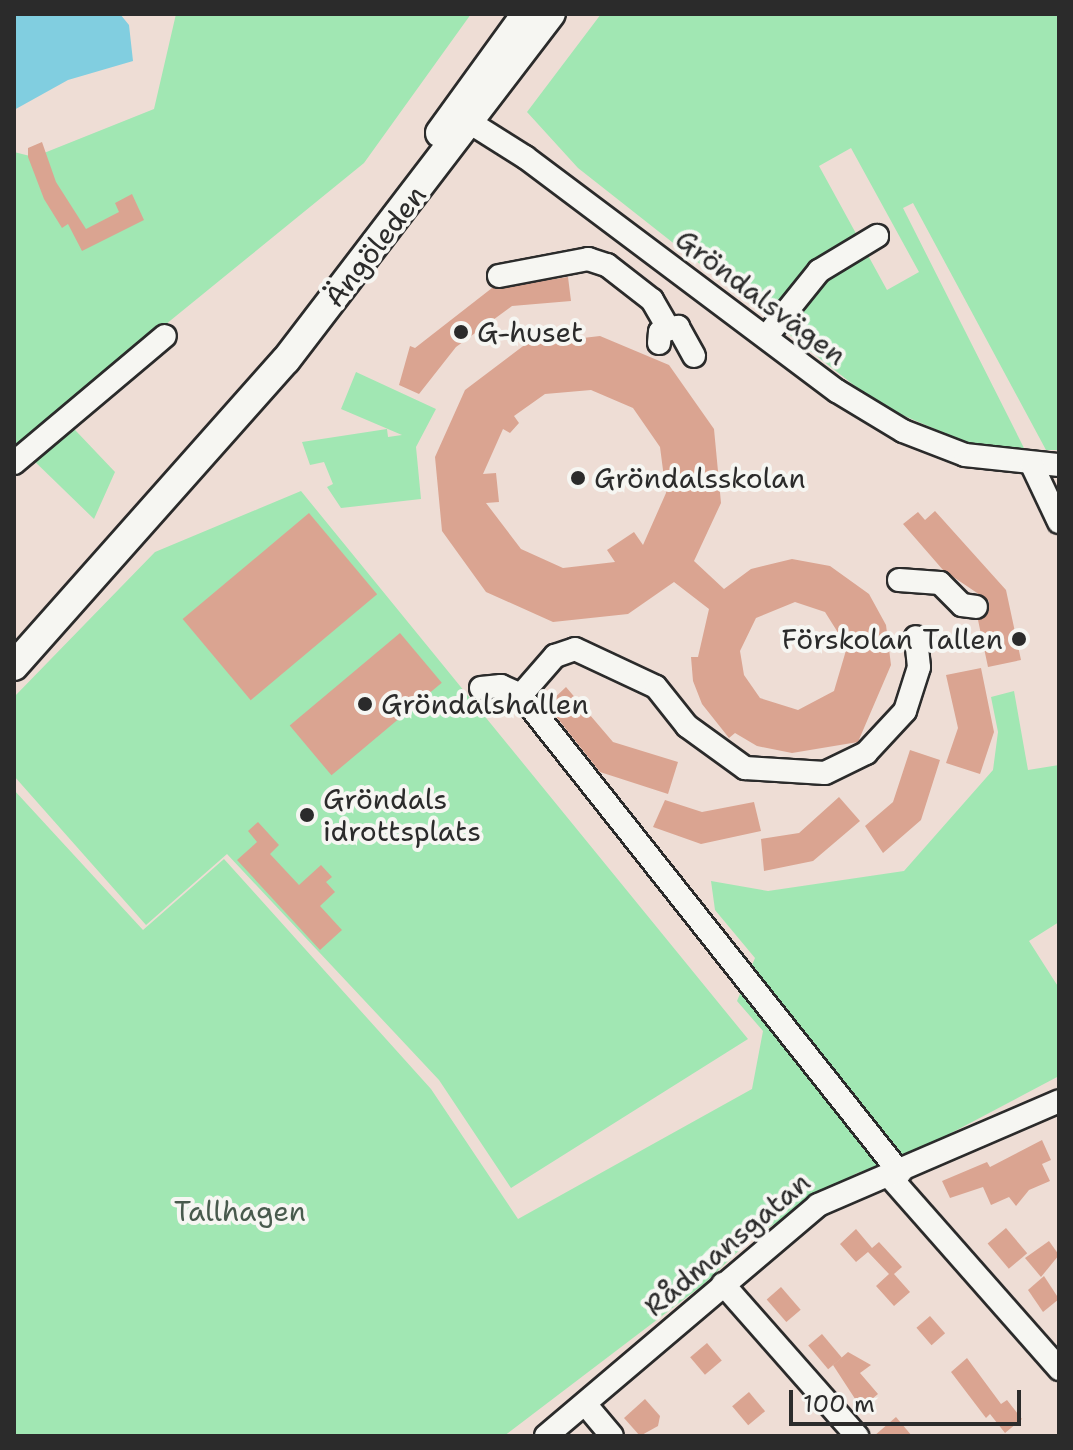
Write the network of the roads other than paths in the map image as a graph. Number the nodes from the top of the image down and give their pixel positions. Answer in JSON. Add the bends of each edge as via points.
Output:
{"nodes":[{"id":1,"x":526,"y":14,"type":"edge"},
{"id":2,"x":551,"y":14,"type":"edge"},
{"id":3,"x":463,"y":118,"type":"junction"},
{"id":4,"x":877,"y":236,"type":"dead end"},
{"id":5,"x":499,"y":276,"type":"dead end"},
{"id":6,"x":165,"y":336,"type":"dead end"},
{"id":7,"x":766,"y":337,"type":"junction"},
{"id":8,"x":694,"y":356,"type":"dead end"},
{"id":9,"x":14,"y":463,"type":"edge"},
{"id":10,"x":1032,"y":465,"type":"junction"},
{"id":11,"x":1059,"y":465,"type":"edge"},
{"id":12,"x":1059,"y":522,"type":"edge"},
{"id":13,"x":899,"y":580,"type":"dead end"},
{"id":14,"x":976,"y":607,"type":"dead end"},
{"id":15,"x":916,"y":637,"type":"dead end"},
{"id":16,"x":14,"y":666,"type":"edge"},
{"id":17,"x":481,"y":688,"type":"dead end"},
{"id":18,"x":521,"y":695,"type":"junction"},
{"id":19,"x":1059,"y":1101,"type":"edge"},
{"id":20,"x":895,"y":1175,"type":"junction"},
{"id":21,"x":723,"y":1284,"type":"junction"},
{"id":22,"x":1059,"y":1369,"type":"edge"},
{"id":23,"x":586,"y":1405,"type":"junction"},
{"id":24,"x":546,"y":1436,"type":"edge"},
{"id":25,"x":612,"y":1436,"type":"edge"},
{"id":26,"x":857,"y":1436,"type":"edge"}],
"edges":[{"from":1,"to":3,"type":"main road","name":"Ängöleden"},
{"from":2,"to":3,"type":"main road","name":"Ängöleden"},
{"from":3,"to":7,"type":"street","name":"Gröndalsvägen"},
{"from":3,"to":16,"type":"main road","name":"Ängöleden","via":[[187,469]]},
{"from":4,"to":7,"type":"street","via":[[819,271]]},
{"from":5,"to":8,"type":"street","via":[[588,259],[607,265],[652,300],[664,335],[678,327]]},
{"from":6,"to":9,"type":"street"},
{"from":7,"to":10,"type":"street","name":"Gröndalsvägen","via":[[903,431],[965,455]]},
{"from":10,"to":11,"type":"street","name":"Gröndalsvägen"},
{"from":10,"to":12,"type":"street"},
{"from":13,"to":14,"type":"street","via":[[940,583],[962,605]]},
{"from":15,"to":18,"type":"street","via":[[919,667],[905,711],[866,753],[825,773],[745,768],[687,726],[656,687],[575,649],[555,656]]},
{"from":17,"to":18,"type":"street","via":[[501,686]]},
{"from":18,"to":20,"type":"street"},
{"from":19,"to":20,"type":"street","name":"Rådmansgatan"},
{"from":20,"to":21,"type":"street","name":"Rådmansgatan","via":[[839,1191]]},
{"from":20,"to":22,"type":"street"},
{"from":21,"to":23,"type":"street","name":"Rådmansgatan"},
{"from":21,"to":26,"type":"street"},
{"from":23,"to":24,"type":"street","name":"Rådmansgatan"},
{"from":23,"to":25,"type":"street"}]}
